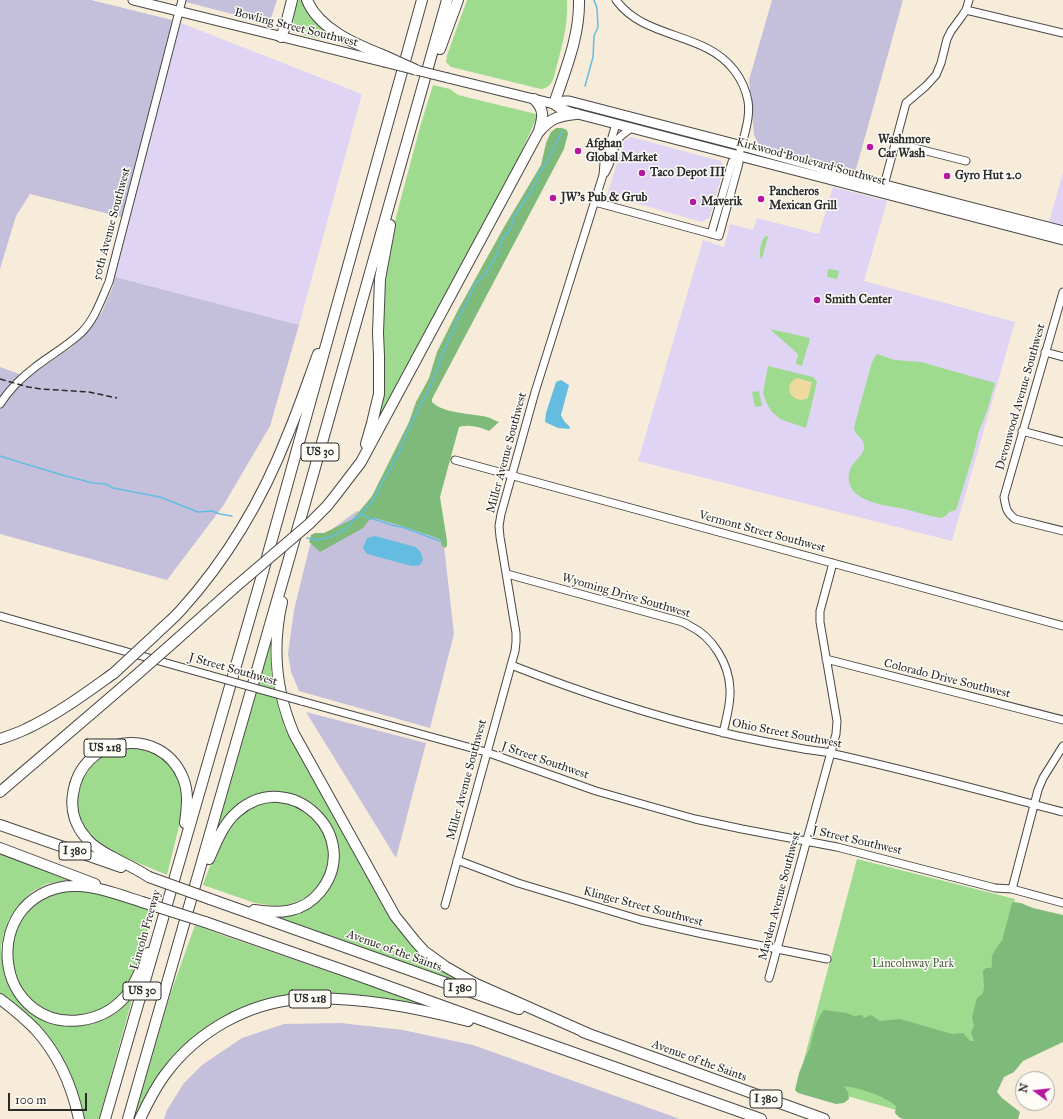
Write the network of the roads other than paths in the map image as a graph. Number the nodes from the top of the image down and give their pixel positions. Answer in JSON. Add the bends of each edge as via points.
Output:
{"nodes":[{"id":1,"x":133,"y":0,"type":"edge"},
{"id":2,"x":182,"y":0,"type":"edge"},
{"id":3,"x":287,"y":0,"type":"edge"},
{"id":4,"x":292,"y":0,"type":"edge"},
{"id":5,"x":308,"y":0,"type":"edge"},
{"id":6,"x":416,"y":0,"type":"edge"},
{"id":7,"x":422,"y":0,"type":"edge"},
{"id":8,"x":447,"y":0,"type":"edge"},
{"id":9,"x":458,"y":0,"type":"edge"},
{"id":10,"x":572,"y":0,"type":"edge"},
{"id":11,"x":579,"y":0,"type":"edge"},
{"id":12,"x":616,"y":0,"type":"edge"},
{"id":13,"x":969,"y":0,"type":"edge"},
{"id":14,"x":966,"y":10,"type":"junction"},
{"id":15,"x":178,"y":12,"type":"junction"},
{"id":16,"x":414,"y":30,"type":"junction"},
{"id":17,"x":1063,"y":33,"type":"edge"},
{"id":18,"x":281,"y":36,"type":"junction"},
{"id":19,"x":384,"y":59,"type":"junction"},
{"id":20,"x":416,"y":70,"type":"joint"},
{"id":21,"x":534,"y":100,"type":"junction"},
{"id":22,"x":554,"y":104,"type":"junction"},
{"id":23,"x":576,"y":114,"type":"junction"},
{"id":24,"x":642,"y":120,"type":"junction"},
{"id":25,"x":616,"y":124,"type":"junction"},
{"id":26,"x":412,"y":126,"type":"junction"},
{"id":27,"x":631,"y":128,"type":"junction"},
{"id":28,"x":538,"y":133,"type":"junction"},
{"id":29,"x":895,"y":143,"type":"junction"},
{"id":30,"x":741,"y":146,"type":"junction"},
{"id":31,"x":738,"y":156,"type":"junction"},
{"id":32,"x":966,"y":161,"type":"dead end"},
{"id":33,"x":402,"y":162,"type":"junction"},
{"id":34,"x":603,"y":175,"type":"junction"},
{"id":35,"x":883,"y":189,"type":"junction"},
{"id":36,"x":595,"y":202,"type":"junction"},
{"id":37,"x":1063,"y":231,"type":"edge"},
{"id":38,"x":1063,"y":240,"type":"edge"},
{"id":39,"x":1063,"y":292,"type":"edge"},
{"id":40,"x":340,"y":296,"type":"junction"},
{"id":41,"x":1045,"y":352,"type":"junction"},
{"id":42,"x":1063,"y":357,"type":"edge"},
{"id":43,"x":0,"y":404,"type":"edge"},
{"id":44,"x":1022,"y":431,"type":"junction"},
{"id":45,"x":1063,"y":442,"type":"edge"},
{"id":46,"x":455,"y":460,"type":"dead end"},
{"id":47,"x":354,"y":471,"type":"junction"},
{"id":48,"x":511,"y":476,"type":"junction"},
{"id":49,"x":305,"y":503,"type":"junction"},
{"id":50,"x":1063,"y":531,"type":"edge"},
{"id":51,"x":833,"y":562,"type":"junction"},
{"id":52,"x":507,"y":574,"type":"junction"},
{"id":53,"x":0,"y":616,"type":"edge"},
{"id":54,"x":1063,"y":626,"type":"edge"},
{"id":55,"x":826,"y":660,"type":"junction"},
{"id":56,"x":511,"y":665,"type":"junction"},
{"id":57,"x":1063,"y":720,"type":"edge"},
{"id":58,"x":723,"y":732,"type":"junction"},
{"id":59,"x":0,"y":739,"type":"edge"},
{"id":60,"x":1063,"y":746,"type":"edge"},
{"id":61,"x":486,"y":752,"type":"junction"},
{"id":62,"x":832,"y":753,"type":"junction"},
{"id":63,"x":0,"y":792,"type":"edge"},
{"id":64,"x":1034,"y":805,"type":"junction"},
{"id":65,"x":1063,"y":812,"type":"edge"},
{"id":66,"x":0,"y":825,"type":"edge"},
{"id":67,"x":807,"y":841,"type":"junction"},
{"id":68,"x":0,"y":848,"type":"edge"},
{"id":69,"x":457,"y":860,"type":"junction"},
{"id":70,"x":179,"y":864,"type":"junction"},
{"id":71,"x":149,"y":877,"type":"junction"},
{"id":72,"x":1012,"y":889,"type":"junction"},
{"id":73,"x":142,"y":902,"type":"junction"},
{"id":74,"x":1063,"y":903,"type":"edge"},
{"id":75,"x":191,"y":904,"type":"junction"},
{"id":76,"x":224,"y":904,"type":"junction"},
{"id":77,"x":445,"y":906,"type":"dead end"},
{"id":78,"x":162,"y":922,"type":"junction"},
{"id":79,"x":777,"y":948,"type":"junction"},
{"id":80,"x":827,"y":959,"type":"dead end"},
{"id":81,"x":770,"y":978,"type":"dead end"},
{"id":82,"x":0,"y":999,"type":"edge"},
{"id":83,"x":589,"y":1034,"type":"junction"},
{"id":84,"x":526,"y":1036,"type":"junction"},
{"id":85,"x":79,"y":1119,"type":"edge"},
{"id":86,"x":105,"y":1119,"type":"edge"},
{"id":87,"x":128,"y":1119,"type":"edge"},
{"id":88,"x":140,"y":1119,"type":"edge"},
{"id":89,"x":761,"y":1119,"type":"edge"},
{"id":90,"x":824,"y":1119,"type":"edge"}],
"edges":[{"from":1,"to":15,"type":"main road","name":"Bowling Street Southwest"},
{"from":2,"to":15,"type":"street","name":"50th Avenue Southwest"},
{"from":3,"to":18,"type":"highway"},
{"from":4,"to":18,"type":"highway"},
{"from":5,"to":19,"type":"highway","via":[[316,15],[333,30]]},
{"from":6,"to":16,"type":"highway"},
{"from":7,"to":16,"type":"highway","number":"US 30"},
{"from":8,"to":26,"type":"highway","number":"US 30"},
{"from":9,"to":26,"type":"highway"},
{"from":10,"to":22,"type":"highway","via":[[573,17]]},
{"from":11,"to":22,"type":"highway","via":[[577,30]]},
{"from":12,"to":30,"type":"street","via":[[640,21],[710,49],[730,65],[740,78],[748,101],[747,126]]},
{"from":13,"to":14,"type":"street"},
{"from":14,"to":17,"type":"street"},
{"from":14,"to":29,"type":"street","via":[[947,39],[936,75],[906,103]]},
{"from":15,"to":18,"type":"main road","name":"Bowling Street Southwest"},
{"from":15,"to":43,"type":"street","name":"50th Avenue Southwest","via":[[109,282],[97,311],[82,332],[34,367],[16,383]]},
{"from":16,"to":40,"type":"highway","number":"US 30"},
{"from":18,"to":19,"type":"main road","name":"Bowling Street Southwest"},
{"from":19,"to":20,"type":"highway","bridge":true},
{"from":20,"to":21,"type":"main road","name":"Kirkwood Boulevard Southwest","bridge":true},
{"from":21,"to":22,"type":"main road","name":"Kirkwood Boulevard Southwest"},
{"from":21,"to":28,"type":"highway","via":[[540,105],[542,112]]},
{"from":22,"to":23,"type":"main road","name":"Kirkwood Boulevard Southwest"},
{"from":22,"to":24,"type":"main road","name":"Kirkwood Boulevard Southwest","via":[[569,101]]},
{"from":23,"to":25,"type":"main road","name":"Kirkwood Boulevard Southwest"},
{"from":23,"to":28,"type":"highway","via":[[557,117]]},
{"from":24,"to":25,"type":"main road","via":[[623,120]]},
{"from":24,"to":30,"type":"main road","name":"Kirkwood Boulevard Southwest"},
{"from":25,"to":27,"type":"main road","name":"Kirkwood Boulevard Southwest"},
{"from":25,"to":34,"type":"street","name":"Miller Avenue Southwest"},
{"from":26,"to":33,"type":"highway","number":"US 30"},
{"from":27,"to":31,"type":"main road","name":"Kirkwood Boulevard Southwest"},
{"from":27,"to":34,"type":"street","name":"Miller Avenue Southwest","via":[[617,140]]},
{"from":28,"to":47,"type":"highway","via":[[367,452]]},
{"from":29,"to":32,"type":"street"},
{"from":29,"to":35,"type":"street"},
{"from":30,"to":31,"type":"street"},
{"from":30,"to":35,"type":"main road","name":"Kirkwood Boulevard Southwest"},
{"from":31,"to":35,"type":"main road","name":"Kirkwood Boulevard Southwest"},
{"from":31,"to":36,"type":"street","via":[[732,162],[715,235]]},
{"from":33,"to":47,"type":"highway","via":[[380,279],[379,394],[366,444]]},
{"from":33,"to":49,"type":"highway","number":"US 30"},
{"from":34,"to":36,"type":"street","name":"Miller Avenue Southwest"},
{"from":35,"to":37,"type":"main road","name":"Kirkwood Boulevard Southwest"},
{"from":35,"to":38,"type":"main road","name":"Kirkwood Boulevard Southwest"},
{"from":36,"to":48,"type":"street","name":"Miller Avenue Southwest"},
{"from":39,"to":41,"type":"street","name":"Devonwood Avenue Southwest"},
{"from":40,"to":59,"type":"highway","bridge":true,"via":[[273,469],[220,562],[180,611],[114,673],[53,714],[26,729]]},
{"from":40,"to":70,"type":"highway","number":"US 30"},
{"from":41,"to":42,"type":"street"},
{"from":41,"to":44,"type":"street","name":"Devonwood Avenue Southwest"},
{"from":44,"to":45,"type":"street"},
{"from":44,"to":50,"type":"street","name":"Devonwood Avenue Southwest","via":[[1004,497],[1006,508],[1015,519]]},
{"from":46,"to":48,"type":"street","name":"Vermont Street Southwest"},
{"from":47,"to":63,"type":"highway","bridge":true,"via":[[327,506],[309,524]]},
{"from":48,"to":51,"type":"street","name":"Vermont Street Southwest"},
{"from":48,"to":52,"type":"street","name":"Miller Avenue Southwest","via":[[500,526]]},
{"from":49,"to":75,"type":"highway","number":"US 30"},
{"from":49,"to":83,"type":"highway","via":[[281,606],[277,644],[282,700],[294,734],[395,916],[415,942],[434,959],[460,976]]},
{"from":51,"to":54,"type":"street","name":"Vermont Street Southwest"},
{"from":51,"to":55,"type":"street","name":"Mayden Avenue Southwest","via":[[820,611]]},
{"from":52,"to":56,"type":"street","name":"Miller Avenue Southwest","via":[[516,637]]},
{"from":52,"to":58,"type":"street","name":"Wyoming Drive Southwest","via":[[679,621],[703,634],[722,659],[728,673],[730,703]]},
{"from":53,"to":61,"type":"street","name":"J Street Southwest","bridge":true},
{"from":55,"to":57,"type":"street","name":"Colorado Drive Southwest"},
{"from":55,"to":62,"type":"street","name":"Mayden Avenue Southwest","via":[[836,721]]},
{"from":56,"to":58,"type":"street","name":"Ohio Street Southwest","via":[[671,720]]},
{"from":56,"to":61,"type":"street","name":"Miller Avenue Southwest"},
{"from":58,"to":62,"type":"street","name":"Ohio Street Southwest","via":[[789,747]]},
{"from":60,"to":64,"type":"street","via":[[1043,778]]},
{"from":61,"to":67,"type":"street","name":"J Street Southwest","via":[[596,791],[695,819]]},
{"from":61,"to":69,"type":"street","name":"Miller Avenue Southwest"},
{"from":62,"to":64,"type":"street","name":"Ohio Street Southwest"},
{"from":62,"to":67,"type":"street","name":"Mayden Avenue Southwest"},
{"from":64,"to":65,"type":"street","name":"Ohio Street Southwest"},
{"from":64,"to":72,"type":"street"},
{"from":66,"to":71,"type":"highway","name":"Avenue of the Saints","number":"I 380"},
{"from":67,"to":72,"type":"street","name":"J Street Southwest","via":[[995,888]]},
{"from":67,"to":79,"type":"street","name":"Mayden Avenue Southwest"},
{"from":68,"to":73,"type":"highway","number":"I 380"},
{"from":69,"to":77,"type":"street","name":"Miller Avenue Southwest"},
{"from":69,"to":79,"type":"street","name":"Klinger Street Southwest","via":[[518,883],[641,920]]},
{"from":70,"to":71,"type":"highway","number":"US 218","via":[[187,808],[187,796],[180,771],[168,756],[153,748],[136,743],[109,746],[86,762],[74,787],[72,798],[77,826],[88,841]]},
{"from":70,"to":78,"type":"highway","name":"Lincoln Freeway","number":"US 30"},
{"from":71,"to":76,"type":"highway","name":"Avenue of the Saints","number":"I 380","bridge":true},
{"from":72,"to":74,"type":"street","name":"J Street Southwest"},
{"from":73,"to":78,"type":"highway","via":[[94,888],[77,886],[49,890],[37,896],[17,915],[7,939],[6,953],[10,978],[23,999],[45,1015],[68,1021],[81,1021],[105,1013],[124,998],[133,984]]},
{"from":73,"to":84,"type":"highway","number":"I 380","bridge":true},
{"from":75,"to":76,"type":"highway","via":[[218,838],[236,813],[246,806],[256,800],[280,797],[304,804],[321,818],[331,838],[334,862],[326,885],[317,896],[307,904],[284,912]]},
{"from":75,"to":87,"type":"highway","number":"US 30"},
{"from":76,"to":83,"type":"highway","name":"Avenue of the Saints","number":"I 380"},
{"from":78,"to":86,"type":"highway","name":"Lincoln Freeway","number":"US 30"},
{"from":79,"to":80,"type":"street","name":"Klinger Street Southwest"},
{"from":79,"to":81,"type":"street","name":"Mayden Avenue Southwest"},
{"from":82,"to":85,"type":"highway","via":[[35,1029],[48,1045],[68,1081]]},
{"from":83,"to":90,"type":"highway","name":"Avenue of the Saints","number":"I 380"},
{"from":84,"to":88,"type":"highway","number":"US 218","via":[[448,1016],[384,1004],[318,999],[274,1003],[230,1019],[190,1046],[156,1088]]},
{"from":84,"to":89,"type":"highway","number":"I 380"}]}
